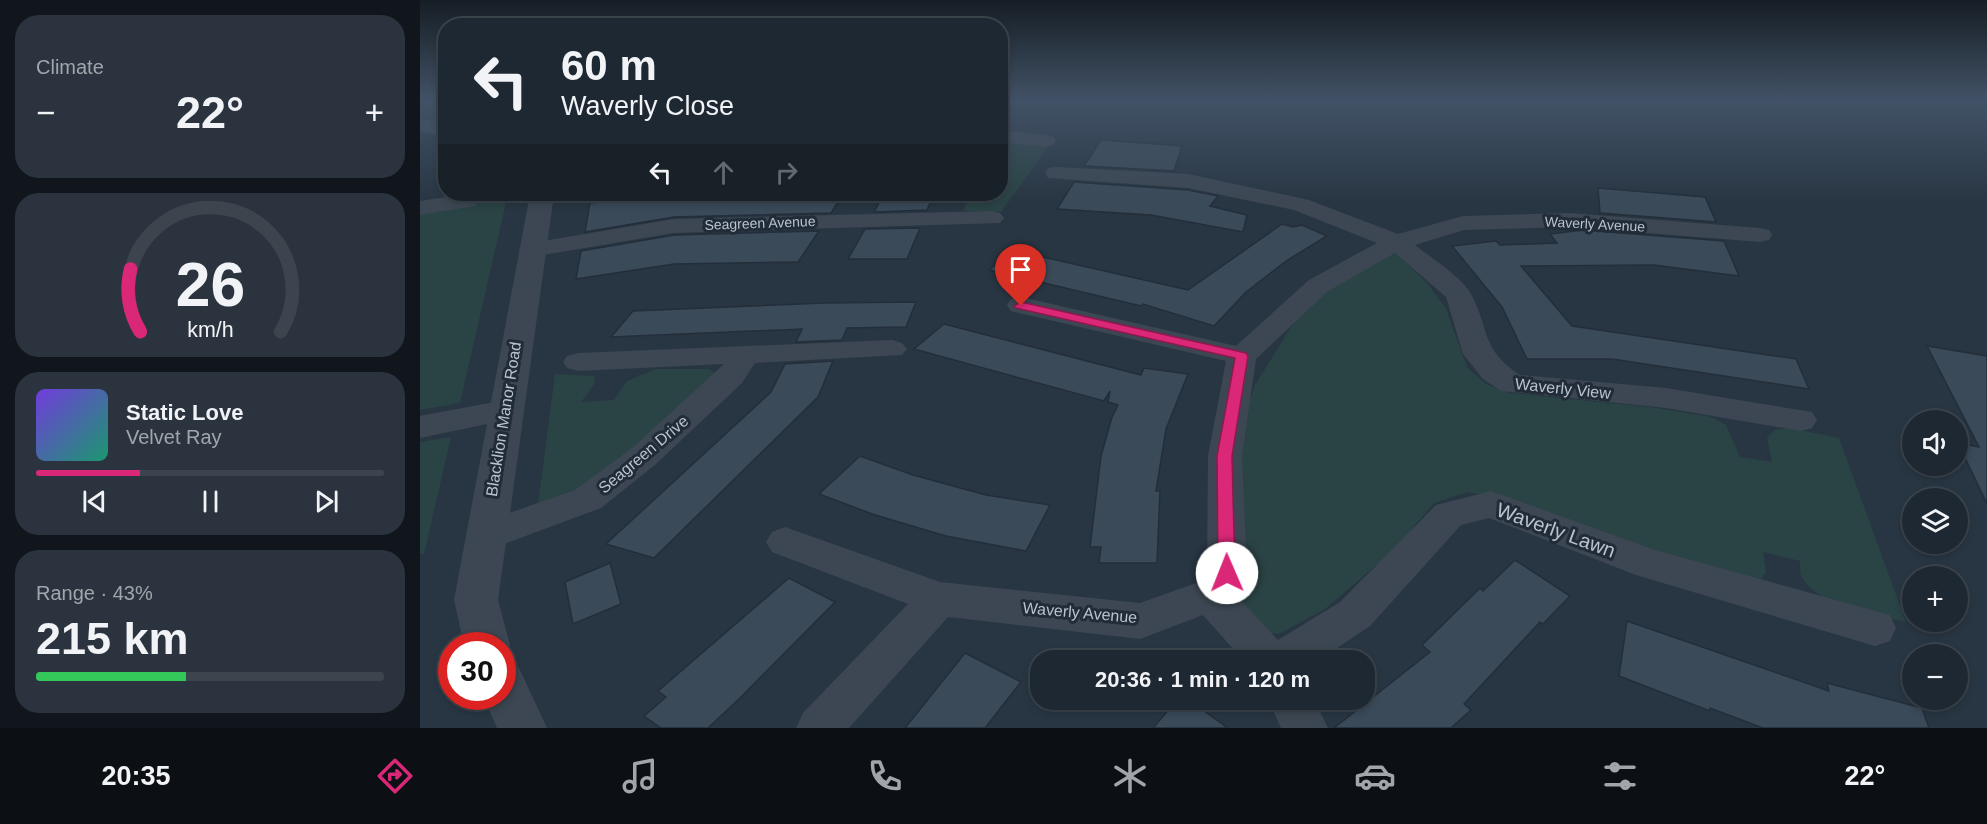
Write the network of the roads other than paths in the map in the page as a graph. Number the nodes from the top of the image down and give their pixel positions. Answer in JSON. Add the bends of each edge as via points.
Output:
{"nodes":[{"id":1,"x":1008,"y":137,"type":"edge"},
{"id":2,"x":1046,"y":141,"type":"dead end"},
{"id":3,"x":1056,"y":173,"type":"dead end"},
{"id":4,"x":467,"y":201,"type":"dead end"},
{"id":5,"x":541,"y":201,"type":"edge"},
{"id":6,"x":420,"y":208,"type":"edge"},
{"id":7,"x":992,"y":218,"type":"dead end"},
{"id":8,"x":1760,"y":235,"type":"dead end"},
{"id":9,"x":1397,"y":242,"type":"junction"},
{"id":10,"x":531,"y":250,"type":"junction"},
{"id":11,"x":1021,"y":306,"type":"dead end"},
{"id":12,"x":892,"y":349,"type":"dead end"},
{"id":13,"x":746,"y":354,"type":"junction"},
{"id":14,"x":1242,"y":356,"type":"junction"},
{"id":15,"x":578,"y":362,"type":"dead end"},
{"id":16,"x":505,"y":411,"type":"junction"},
{"id":17,"x":1801,"y":420,"type":"dead end"},
{"id":18,"x":420,"y":427,"type":"edge"},
{"id":19,"x":485,"y":536,"type":"junction"},
{"id":20,"x":785,"y":542,"type":"dead end"},
{"id":21,"x":1209,"y":594,"type":"junction"},
{"id":22,"x":939,"y":598,"type":"junction"},
{"id":23,"x":1875,"y":628,"type":"dead end"},
{"id":24,"x":484,"y":632,"type":"edge"},
{"id":25,"x":1260,"y":650,"type":"edge"},
{"id":26,"x":1299,"y":650,"type":"edge"},
{"id":27,"x":514,"y":710,"type":"edge"},
{"id":28,"x":1296,"y":710,"type":"edge"},
{"id":29,"x":522,"y":728,"type":"edge"},
{"id":30,"x":819,"y":728,"type":"edge"},
{"id":31,"x":1305,"y":728,"type":"edge"}],
"edges":[{"from":1,"to":2,"type":"street"},
{"from":3,"to":9,"type":"street","via":[[1188,181],[1301,205]]},
{"from":4,"to":6,"type":"street"},
{"from":5,"to":10,"type":"street","name":"Blacklion Manor Road"},
{"from":7,"to":10,"type":"street","name":"Seagreen Avenue","via":[[674,226]]},
{"from":8,"to":9,"type":"street","name":"Waverly Avenue","via":[[1570,220],[1463,223]]},
{"from":9,"to":14,"type":"street","name":"Waverly Avenue","via":[[1318,286]]},
{"from":9,"to":17,"type":"street","name":"Waverly View","via":[[1458,294],[1478,354],[1512,384],[1666,398]]},
{"from":10,"to":16,"type":"street","name":"Blacklion Manor Road"},
{"from":11,"to":14,"type":"street"},
{"from":12,"to":13,"type":"street"},
{"from":13,"to":15,"type":"street"},
{"from":13,"to":19,"type":"street","name":"Seagreen Drive","via":[[731,376],[644,456],[588,499]]},
{"from":14,"to":21,"type":"street","via":[[1225,456],[1227,573]]},
{"from":16,"to":18,"type":"street"},
{"from":16,"to":19,"type":"street","name":"Blacklion Manor Road"},
{"from":19,"to":24,"type":"street","name":"Blacklion Manor Road","via":[[476,600]]},
{"from":20,"to":22,"type":"street","name":"Waverly Avenue"},
{"from":21,"to":22,"type":"street","name":"Waverly Avenue","via":[[1140,621]]},
{"from":21,"to":25,"type":"street"},
{"from":22,"to":30,"type":"street"},
{"from":23,"to":26,"type":"street","name":"Waverly Lawn","via":[[1650,564],[1491,504],[1449,515],[1355,614]]},
{"from":27,"to":29,"type":"street"},
{"from":28,"to":31,"type":"street"}]}
